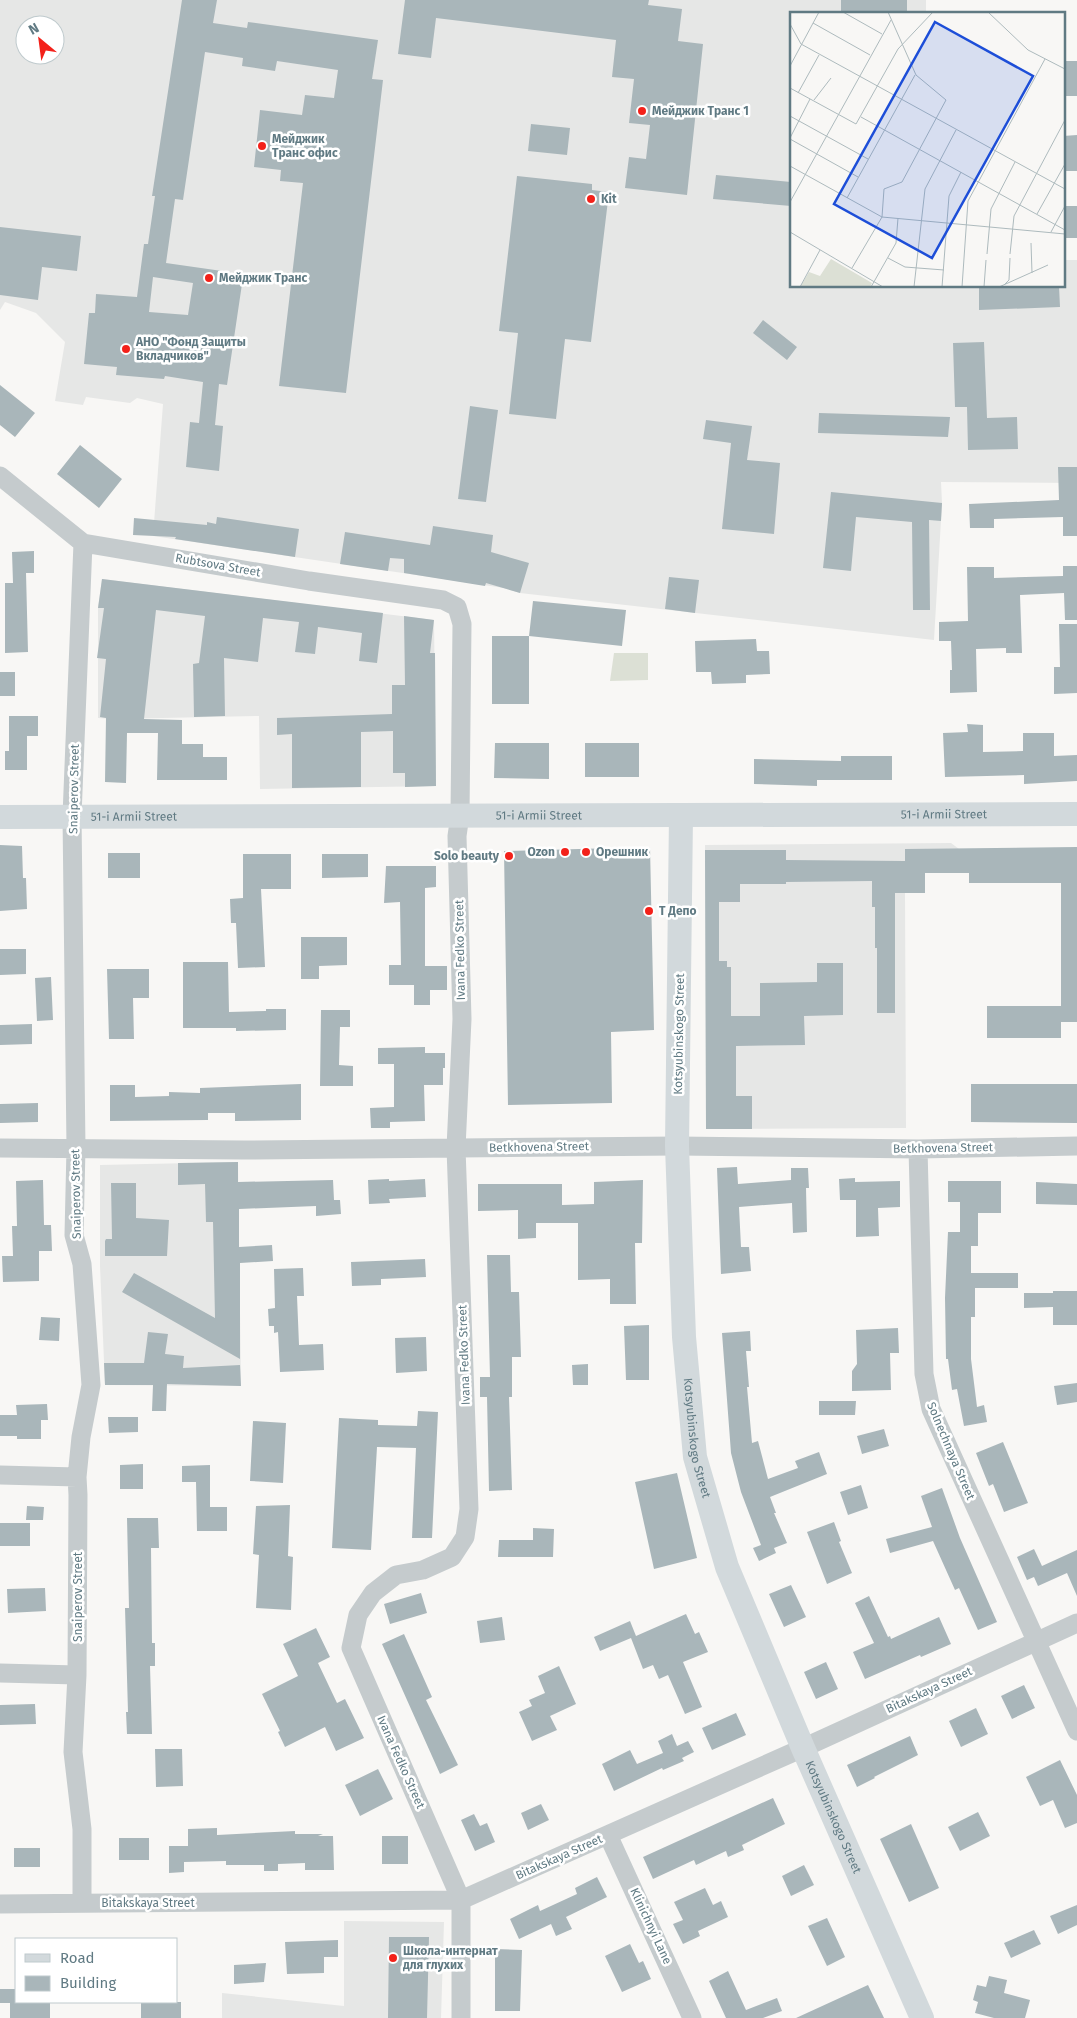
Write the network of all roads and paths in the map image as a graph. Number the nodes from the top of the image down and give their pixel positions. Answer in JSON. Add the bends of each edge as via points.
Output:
{"nodes":[{"id":1,"x":0,"y":476,"type":"edge"},
{"id":2,"x":82,"y":543,"type":"junction"},
{"id":3,"x":457,"y":607,"type":"joint"},
{"id":4,"x":1077,"y":814,"type":"edge"},
{"id":5,"x":460,"y":815,"type":"junction"},
{"id":6,"x":682,"y":815,"type":"junction"},
{"id":7,"x":72,"y":816,"type":"junction"},
{"id":8,"x":0,"y":817,"type":"edge"},
{"id":9,"x":677,"y":1146,"type":"junction"},
{"id":10,"x":1077,"y":1146,"type":"edge"},
{"id":11,"x":0,"y":1148,"type":"edge"},
{"id":12,"x":76,"y":1148,"type":"junction"},
{"id":13,"x":456,"y":1148,"type":"junction"},
{"id":14,"x":918,"y":1150,"type":"junction"},
{"id":15,"x":0,"y":1475,"type":"edge"},
{"id":16,"x":77,"y":1477,"type":"junction"},
{"id":17,"x":1077,"y":1622,"type":"edge"},
{"id":18,"x":1034,"y":1641,"type":"junction"},
{"id":19,"x":0,"y":1673,"type":"edge"},
{"id":20,"x":77,"y":1675,"type":"junction"},
{"id":21,"x":1077,"y":1731,"type":"edge"},
{"id":22,"x":803,"y":1748,"type":"junction"},
{"id":23,"x":608,"y":1835,"type":"junction"},
{"id":24,"x":461,"y":1900,"type":"junction"},
{"id":25,"x":82,"y":1903,"type":"junction"},
{"id":26,"x":0,"y":1904,"type":"edge"},
{"id":27,"x":461,"y":2018,"type":"edge"},
{"id":28,"x":692,"y":2018,"type":"edge"},
{"id":29,"x":922,"y":2018,"type":"edge"}],
"edges":[{"from":1,"to":2,"type":"street","name":"Rubtsova Street"},
{"from":2,"to":3,"type":"street","name":"Rubtsova Street","via":[[443,600]]},
{"from":2,"to":7,"type":"street","name":"Snaiperov Street"},
{"from":3,"to":5,"type":"street","name":"Ivana Fedko Street","via":[[462,624]]},
{"from":4,"to":6,"type":"main road","name":"51-i Armii Street"},
{"from":5,"to":6,"type":"main road","name":"51-i Armii Street"},
{"from":5,"to":7,"type":"main road","name":"51-i Armii Street"},
{"from":5,"to":13,"type":"street","name":"Ivana Fedko Street","via":[[462,1020]]},
{"from":6,"to":9,"type":"main road","name":"Kotsyubinskogo Street"},
{"from":7,"to":8,"type":"main road","name":"51-i Armii Street"},
{"from":7,"to":12,"type":"street","name":"Snaiperov Street"},
{"from":9,"to":13,"type":"street","name":"Betkhovena Street"},
{"from":9,"to":14,"type":"street","name":"Betkhovena Street"},
{"from":9,"to":22,"type":"main road","name":"Kotsyubinskogo Street","via":[[684,1337],[695,1457],[727,1567]]},
{"from":10,"to":14,"type":"street","name":"Betkhovena Street"},
{"from":11,"to":12,"type":"street","name":"Betkhovena Street"},
{"from":12,"to":13,"type":"street","name":"Betkhovena Street"},
{"from":12,"to":16,"type":"street","name":"Snaiperov Street","via":[[74,1235],[82,1264],[90,1385]]},
{"from":13,"to":24,"type":"street","name":"Ivana Fedko Street","via":[[470,1509],[465,1537],[452,1557],[423,1570],[396,1575],[373,1592],[358,1615],[351,1648]]},
{"from":14,"to":18,"type":"street","name":"Solnechnaya Street","via":[[924,1374],[930,1410]]},
{"from":15,"to":16,"type":"street"},
{"from":16,"to":20,"type":"street","name":"Snaiperov Street"},
{"from":17,"to":18,"type":"street","name":"Bitakskaya Street"},
{"from":18,"to":21,"type":"street","name":"Solnechnaya Street"},
{"from":18,"to":22,"type":"street","name":"Bitakskaya Street"},
{"from":19,"to":20,"type":"street"},
{"from":20,"to":25,"type":"street","name":"Snaiperov Street","via":[[73,1752],[82,1829]]},
{"from":22,"to":23,"type":"street","name":"Bitakskaya Street"},
{"from":22,"to":29,"type":"main road","name":"Kotsyubinskogo Street"},
{"from":23,"to":24,"type":"street","name":"Bitakskaya Street"},
{"from":23,"to":28,"type":"street","name":"Klinichnyi Lane"},
{"from":24,"to":25,"type":"street","name":"Bitakskaya Street"},
{"from":24,"to":27,"type":"street","name":"Ivana Fedko Street"},
{"from":25,"to":26,"type":"street","name":"Bitakskaya Street"}]}
